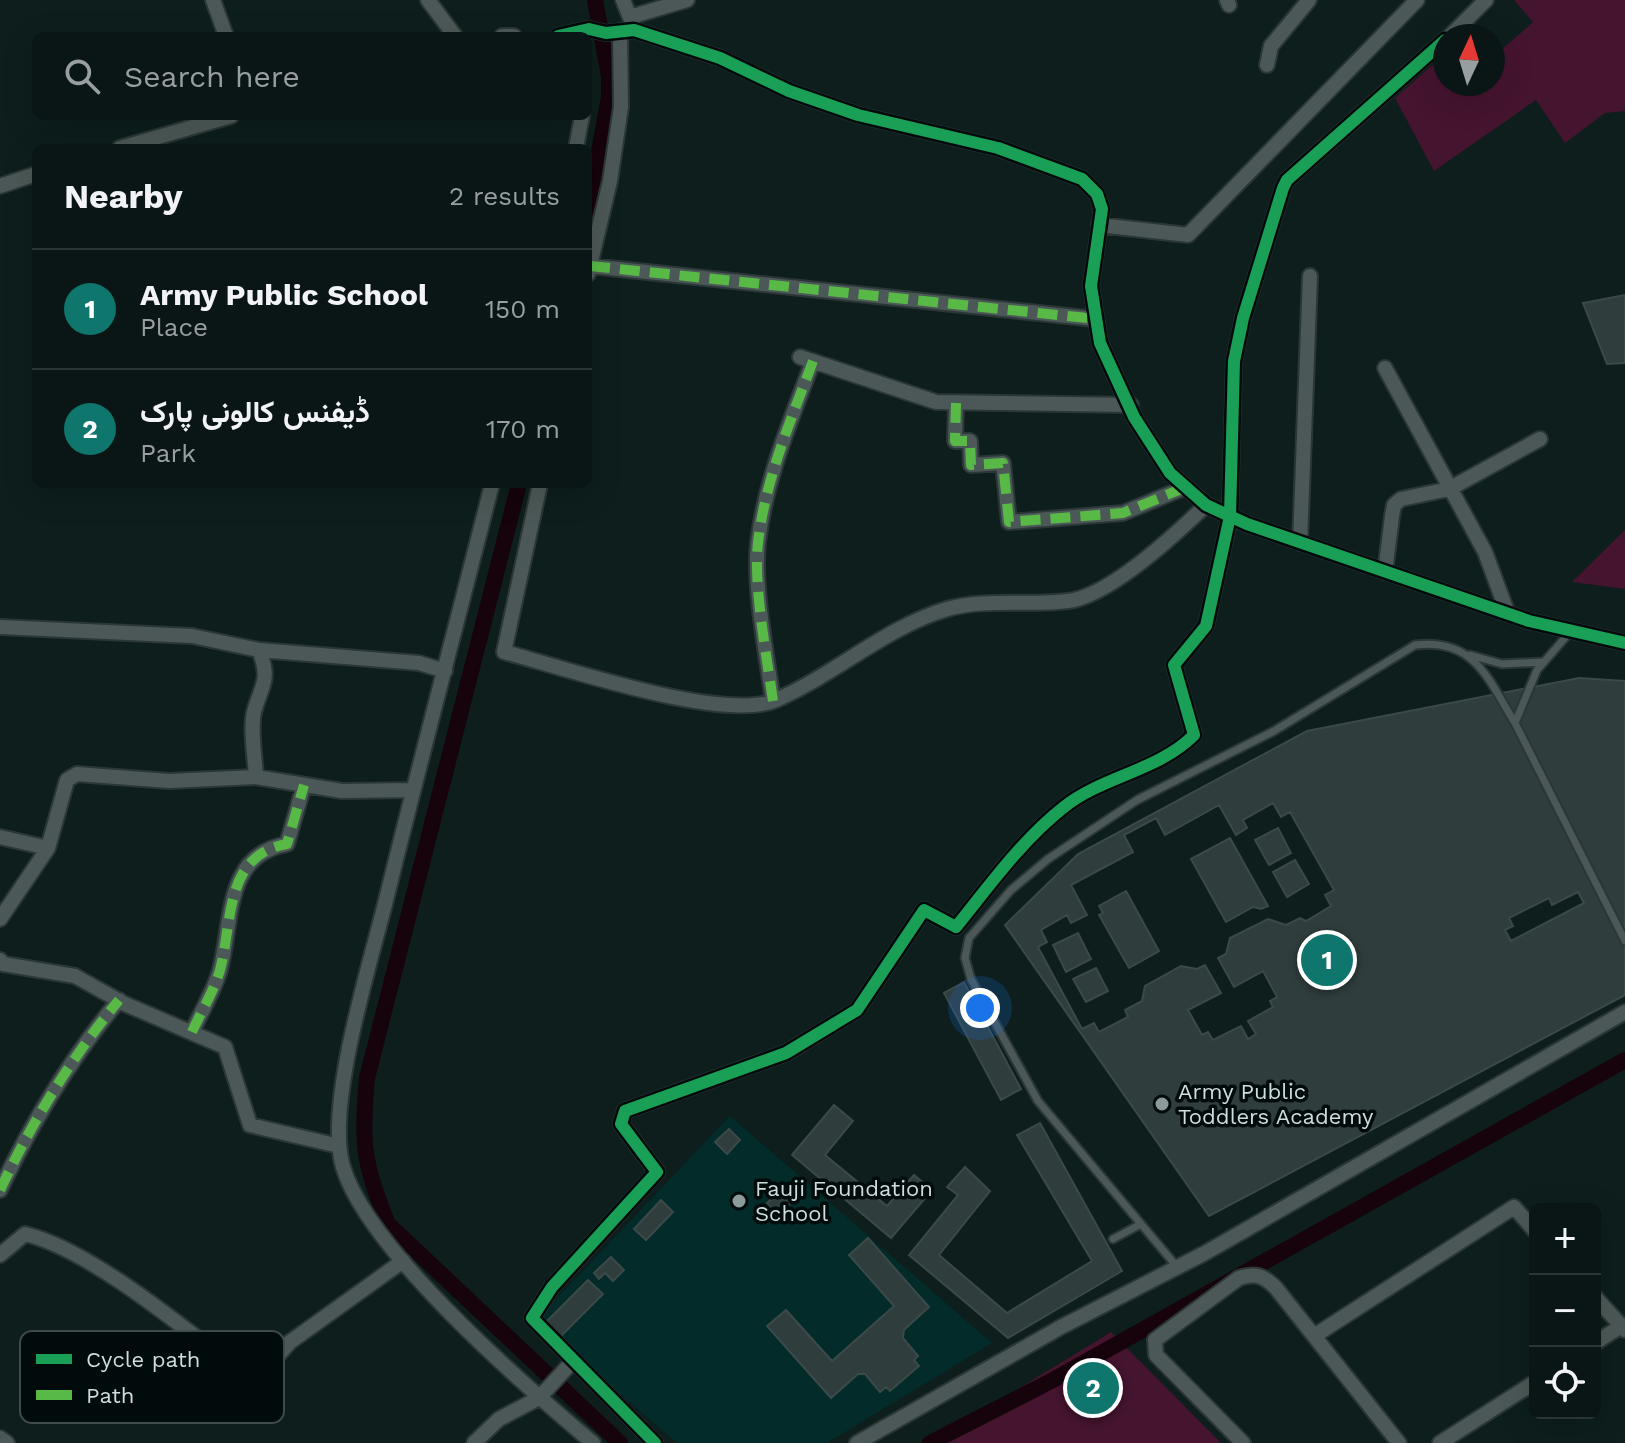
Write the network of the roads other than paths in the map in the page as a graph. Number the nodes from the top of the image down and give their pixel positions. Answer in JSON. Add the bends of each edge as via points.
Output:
{"nodes":[{"id":1,"x":213,"y":0,"type":"edge"},
{"id":2,"x":428,"y":0,"type":"edge"},
{"id":3,"x":623,"y":0,"type":"edge"},
{"id":4,"x":687,"y":0,"type":"edge"},
{"id":5,"x":1309,"y":0,"type":"edge"},
{"id":6,"x":1417,"y":0,"type":"edge"},
{"id":7,"x":1486,"y":0,"type":"edge"},
{"id":8,"x":1462,"y":24,"type":"edge"},
{"id":9,"x":623,"y":28,"type":"junction"},
{"id":10,"x":225,"y":32,"type":"edge"},
{"id":11,"x":452,"y":32,"type":"edge"},
{"id":12,"x":583,"y":32,"type":"edge"},
{"id":13,"x":1433,"y":51,"type":"edge"},
{"id":14,"x":1267,"y":65,"type":"dead end"},
{"id":15,"x":218,"y":120,"type":"edge"},
{"id":16,"x":581,"y":120,"type":"edge"},
{"id":17,"x":137,"y":144,"type":"edge"},
{"id":18,"x":577,"y":144,"type":"edge"},
{"id":19,"x":32,"y":175,"type":"edge"},
{"id":20,"x":0,"y":186,"type":"edge"},
{"id":21,"x":1099,"y":225,"type":"junction"},
{"id":22,"x":592,"y":257,"type":"edge"},
{"id":23,"x":592,"y":270,"type":"edge"},
{"id":24,"x":1310,"y":276,"type":"dead end"},
{"id":25,"x":1096,"y":319,"type":"junction"},
{"id":26,"x":1385,"y":368,"type":"dead end"},
{"id":27,"x":956,"y":403,"type":"junction"},
{"id":28,"x":1131,"y":405,"type":"junction"},
{"id":29,"x":1540,"y":439,"type":"dead end"},
{"id":30,"x":1186,"y":487,"type":"junction"},
{"id":31,"x":491,"y":488,"type":"edge"},
{"id":32,"x":539,"y":488,"type":"edge"},
{"id":33,"x":1449,"y":489,"type":"junction"},
{"id":34,"x":1206,"y":505,"type":"junction"},
{"id":35,"x":1230,"y":516,"type":"junction"},
{"id":36,"x":1300,"y":543,"type":"junction"},
{"id":37,"x":1385,"y":572,"type":"junction"},
{"id":38,"x":1508,"y":614,"type":"junction"},
{"id":39,"x":0,"y":627,"type":"edge"},
{"id":40,"x":1572,"y":631,"type":"junction"},
{"id":41,"x":1625,"y":643,"type":"edge"},
{"id":42,"x":259,"y":650,"type":"junction"},
{"id":43,"x":1468,"y":655,"type":"junction"},
{"id":44,"x":1544,"y":662,"type":"junction"},
{"id":45,"x":445,"y":671,"type":"junction"},
{"id":46,"x":773,"y":701,"type":"junction"},
{"id":47,"x":1515,"y":723,"type":"junction"},
{"id":48,"x":256,"y":777,"type":"junction"},
{"id":49,"x":304,"y":785,"type":"junction"},
{"id":50,"x":413,"y":790,"type":"junction"},
{"id":51,"x":0,"y":837,"type":"edge"},
{"id":52,"x":48,"y":848,"type":"junction"},
{"id":53,"x":0,"y":919,"type":"edge"},
{"id":54,"x":1625,"y":941,"type":"edge"},
{"id":55,"x":0,"y":960,"type":"edge"},
{"id":56,"x":119,"y":1000,"type":"junction"},
{"id":57,"x":1625,"y":1012,"type":"edge"},
{"id":58,"x":192,"y":1032,"type":"junction"},
{"id":59,"x":339,"y":1146,"type":"junction"},
{"id":60,"x":0,"y":1190,"type":"edge"},
{"id":61,"x":1141,"y":1224,"type":"junction"},
{"id":62,"x":1529,"y":1224,"type":"edge"},
{"id":63,"x":1113,"y":1239,"type":"dead end"},
{"id":64,"x":0,"y":1255,"type":"edge"},
{"id":65,"x":403,"y":1261,"type":"junction"},
{"id":66,"x":1178,"y":1268,"type":"junction"},
{"id":67,"x":1601,"y":1304,"type":"edge"},
{"id":68,"x":1623,"y":1328,"type":"edge"},
{"id":69,"x":186,"y":1331,"type":"edge"},
{"id":70,"x":1314,"y":1336,"type":"junction"},
{"id":71,"x":1601,"y":1340,"type":"edge"},
{"id":72,"x":284,"y":1349,"type":"edge"},
{"id":73,"x":569,"y":1366,"type":"junction"},
{"id":74,"x":1529,"y":1386,"type":"edge"},
{"id":75,"x":539,"y":1398,"type":"junction"},
{"id":76,"x":0,"y":1439,"type":"edge"},
{"id":77,"x":7,"y":1443,"type":"edge"},
{"id":78,"x":474,"y":1443,"type":"edge"},
{"id":79,"x":593,"y":1443,"type":"edge"},
{"id":80,"x":655,"y":1443,"type":"edge"},
{"id":81,"x":857,"y":1443,"type":"edge"},
{"id":82,"x":1243,"y":1443,"type":"edge"},
{"id":83,"x":1399,"y":1443,"type":"edge"},
{"id":84,"x":1440,"y":1443,"type":"edge"}],
"edges":[{"from":1,"to":10,"type":"street"},
{"from":2,"to":11,"type":"street"},
{"from":3,"to":9,"type":"street"},
{"from":4,"to":9,"type":"street"},
{"from":5,"to":14,"type":"street","via":[[1271,46]]},
{"from":6,"to":21,"type":"street","via":[[1188,235]]},
{"from":7,"to":8,"type":"street"},
{"from":9,"to":12,"type":"street"},
{"from":9,"to":21,"type":"street","via":[[720,58],[789,91],[858,115],[1063,169],[1097,194],[1102,209]]},
{"from":9,"to":22,"type":"street","via":[[621,107]]},
{"from":13,"to":35,"type":"street","via":[[1283,188],[1234,361]]},
{"from":15,"to":17,"type":"street"},
{"from":16,"to":18,"type":"street"},
{"from":19,"to":20,"type":"street"},
{"from":21,"to":25,"type":"street","via":[[1091,286]]},
{"from":23,"to":25,"type":"street"},
{"from":24,"to":36,"type":"street"},
{"from":25,"to":28,"type":"street","via":[[1100,343]]},
{"from":26,"to":33,"type":"street"},
{"from":27,"to":28,"type":"street"},
{"from":27,"to":30,"type":"street","via":[[955,441],[970,441],[971,465],[1003,463],[1009,522],[1123,513]]},
{"from":27,"to":46,"type":"street","via":[[936,402],[807,359],[757,544]]},
{"from":28,"to":30,"type":"street","via":[[1170,473]]},
{"from":29,"to":33,"type":"street"},
{"from":30,"to":34,"type":"street"},
{"from":31,"to":45,"type":"street"},
{"from":32,"to":46,"type":"street","via":[[504,652],[681,700],[745,705]]},
{"from":33,"to":37,"type":"street","via":[[1394,505]]},
{"from":33,"to":38,"type":"street","via":[[1485,552]]},
{"from":34,"to":35,"type":"street"},
{"from":34,"to":46,"type":"street","via":[[1160,549],[1073,601],[947,609]]},
{"from":35,"to":36,"type":"street"},
{"from":35,"to":73,"type":"street","via":[[1206,626],[1174,665],[1194,735],[1178,752],[1066,806],[1011,859],[956,927],[924,910],[857,1010],[786,1053],[625,1111],[621,1124],[657,1172],[552,1287],[532,1318]]},
{"from":36,"to":37,"type":"street"},
{"from":37,"to":38,"type":"street"},
{"from":38,"to":40,"type":"street"},
{"from":39,"to":42,"type":"street","via":[[192,636]]},
{"from":40,"to":41,"type":"street"},
{"from":40,"to":44,"type":"lane"},
{"from":42,"to":45,"type":"street","via":[[419,663]]},
{"from":42,"to":48,"type":"street","via":[[266,682],[254,713]]},
{"from":43,"to":44,"type":"lane","via":[[1502,664]]},
{"from":43,"to":47,"type":"lane","via":[[1481,666]]},
{"from":43,"to":61,"type":"lane","via":[[1433,643],[1396,653],[1274,731],[1137,800],[1048,859],[1011,890],[969,938],[965,958],[971,979],[1038,1101]]},
{"from":44,"to":47,"type":"lane"},
{"from":45,"to":50,"type":"street"},
{"from":47,"to":54,"type":"lane"},
{"from":48,"to":49,"type":"street"},
{"from":48,"to":52,"type":"street","via":[[169,781],[70,776]]},
{"from":49,"to":50,"type":"street","via":[[342,791]]},
{"from":49,"to":58,"type":"street","via":[[287,844],[267,847],[248,863],[231,904],[219,971]]},
{"from":50,"to":59,"type":"street","via":[[352,1034]]},
{"from":51,"to":52,"type":"street"},
{"from":52,"to":53,"type":"street"},
{"from":55,"to":56,"type":"street","via":[[75,976]]},
{"from":56,"to":58,"type":"street"},
{"from":56,"to":60,"type":"street","via":[[81,1046],[30,1128]]},
{"from":57,"to":66,"type":"street"},
{"from":58,"to":59,"type":"street","via":[[225,1047],[250,1125]]},
{"from":59,"to":65,"type":"street","via":[[352,1190]]},
{"from":61,"to":63,"type":"lane"},
{"from":61,"to":66,"type":"lane"},
{"from":62,"to":70,"type":"street","via":[[1514,1207]]},
{"from":64,"to":69,"type":"street","via":[[25,1234],[50,1240]]},
{"from":65,"to":72,"type":"street"},
{"from":65,"to":75,"type":"street"},
{"from":66,"to":81,"type":"street","via":[[1061,1327]]},
{"from":67,"to":68,"type":"street"},
{"from":68,"to":71,"type":"street"},
{"from":70,"to":82,"type":"street","via":[[1264,1276],[1252,1274],[1239,1278],[1155,1340],[1156,1355]]},
{"from":70,"to":83,"type":"street"},
{"from":73,"to":75,"type":"street"},
{"from":73,"to":80,"type":"street"},
{"from":74,"to":84,"type":"street"},
{"from":75,"to":78,"type":"street","via":[[499,1419]]},
{"from":75,"to":79,"type":"street"},
{"from":76,"to":77,"type":"street"}]}
